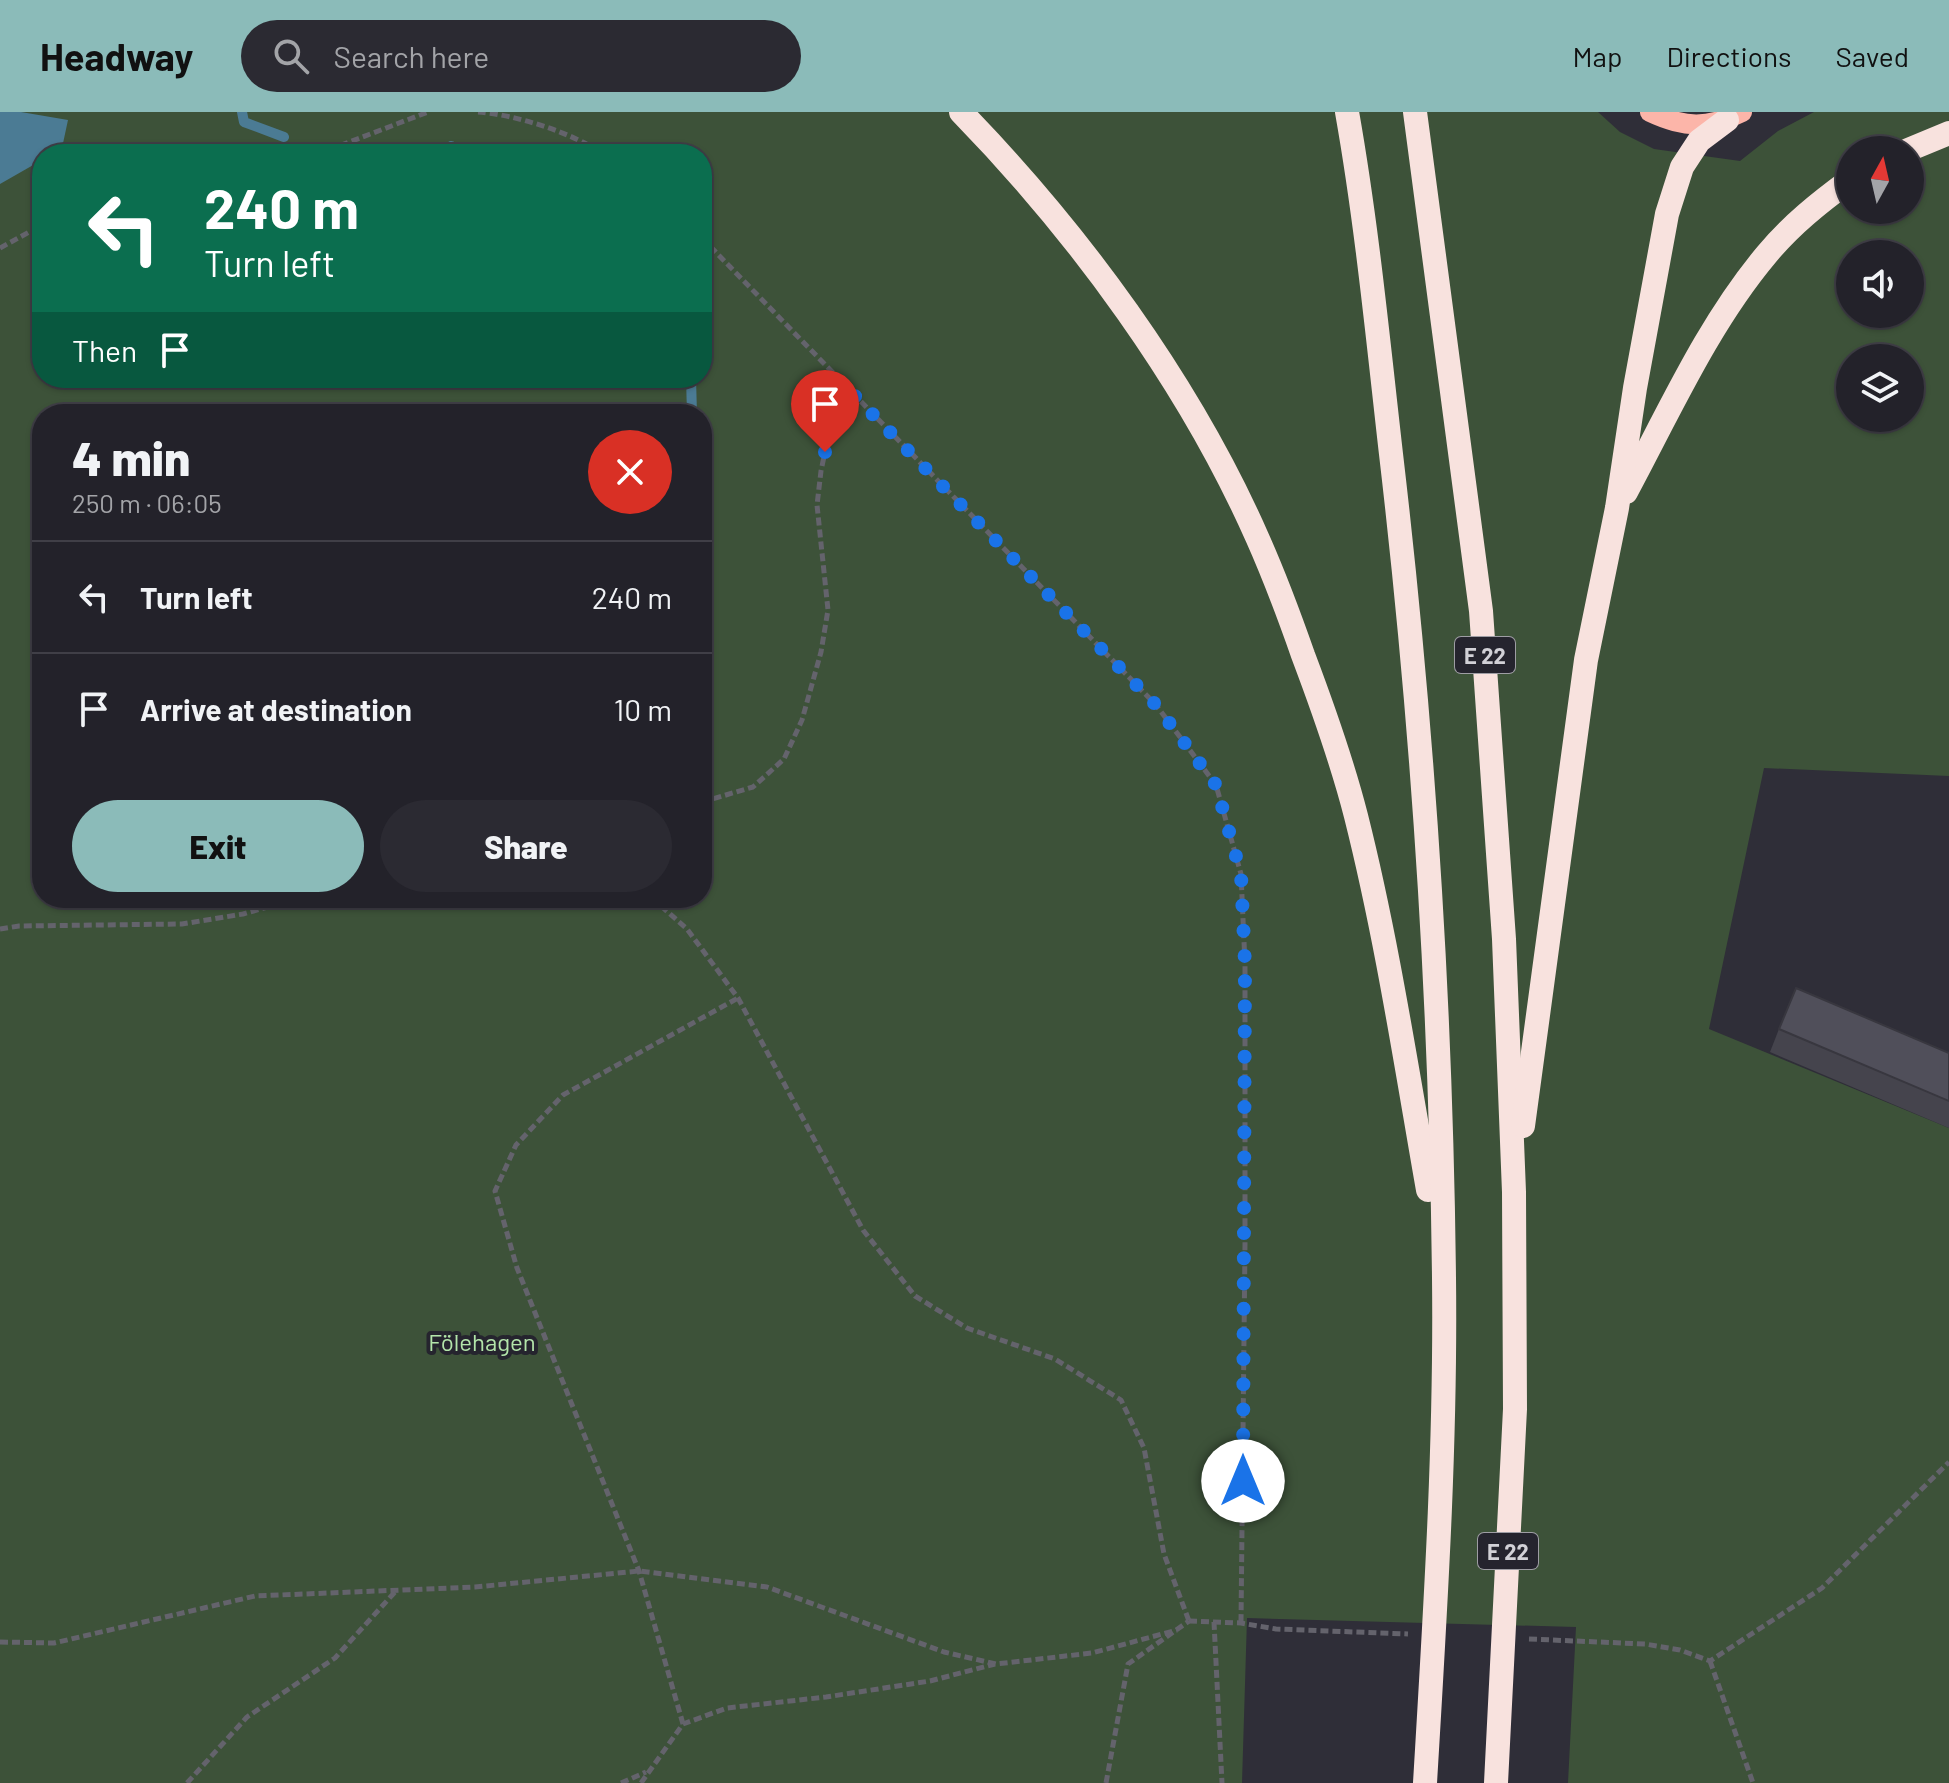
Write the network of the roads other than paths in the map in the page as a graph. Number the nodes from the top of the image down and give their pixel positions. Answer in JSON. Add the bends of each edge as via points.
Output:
{"nodes":[{"id":1,"x":961,"y":112,"type":"edge"},
{"id":2,"x":1347,"y":112,"type":"edge"},
{"id":3,"x":1415,"y":112,"type":"edge"},
{"id":4,"x":1650,"y":112,"type":"edge"},
{"id":5,"x":1734,"y":116,"type":"edge"},
{"id":6,"x":1949,"y":133,"type":"edge"},
{"id":7,"x":1924,"y":143,"type":"edge"},
{"id":8,"x":1836,"y":191,"type":"edge"},
{"id":9,"x":1617,"y":508,"type":"junction"},
{"id":10,"x":1514,"y":1192,"type":"junction"},
{"id":11,"x":1444,"y":1278,"type":"junction"},
{"id":12,"x":1425,"y":1783,"type":"edge"},
{"id":13,"x":1496,"y":1783,"type":"edge"}],
"edges":[{"from":1,"to":11,"type":"highway","via":[[1032,189],[1133,322],[1184,400],[1256,535],[1325,714],[1356,813],[1386,944]]},
{"from":2,"to":11,"type":"highway","via":[[1412,630],[1433,946]]},
{"from":3,"to":10,"type":"highway","number":"E 22","via":[[1481,611],[1504,939]]},
{"from":4,"to":5,"type":"main road","via":[[1672,123],[1701,125]]},
{"from":5,"to":9,"type":"highway","via":[[1699,141],[1682,167],[1667,214]]},
{"from":6,"to":7,"type":"highway"},
{"from":8,"to":9,"type":"highway","via":[[1767,253],[1731,302]]},
{"from":9,"to":10,"type":"highway","via":[[1586,660]]},
{"from":10,"to":13,"type":"highway","number":"E 22","via":[[1515,1409]]},
{"from":11,"to":12,"type":"highway","via":[[1437,1575]]}]}
